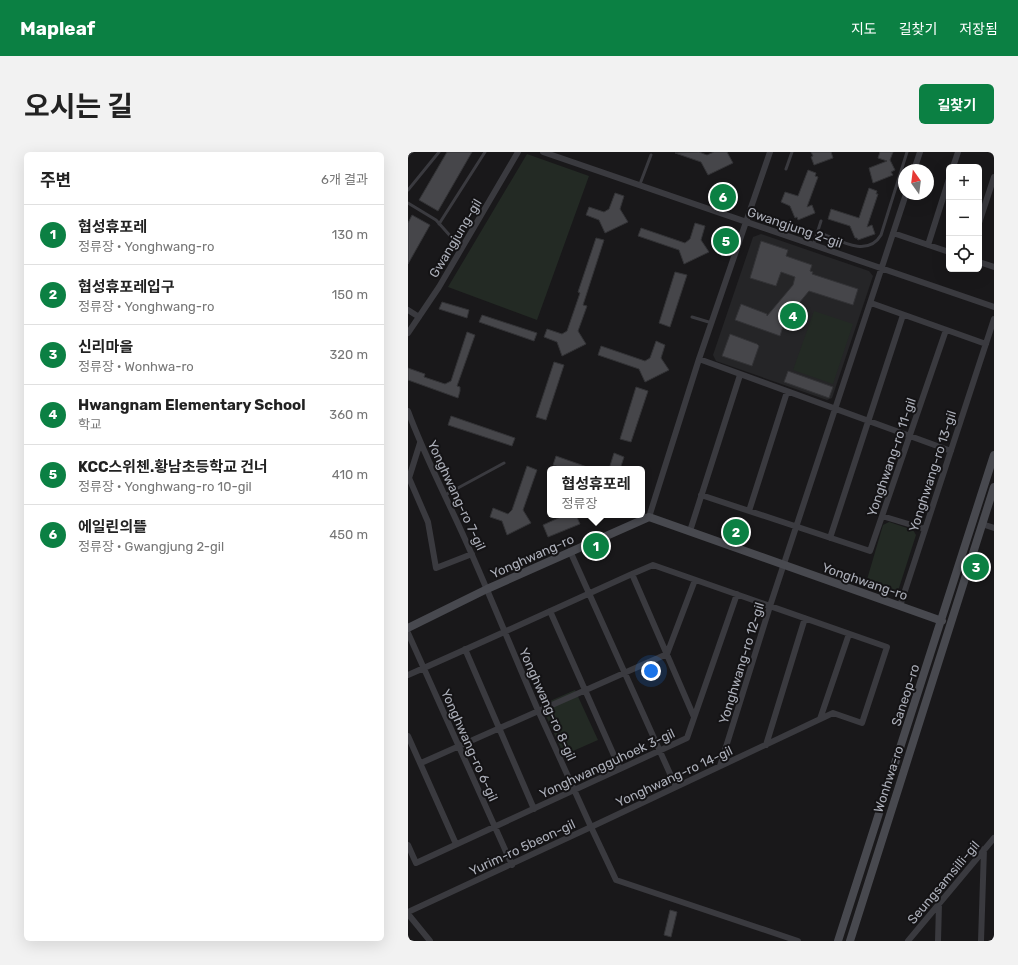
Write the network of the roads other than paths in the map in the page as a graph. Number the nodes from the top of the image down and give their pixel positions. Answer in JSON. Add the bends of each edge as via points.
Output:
{"nodes":[{"id":1,"x":439,"y":152,"type":"edge"},
{"id":2,"x":485,"y":152,"type":"edge"},
{"id":3,"x":518,"y":152,"type":"edge"},
{"id":4,"x":543,"y":152,"type":"edge"},
{"id":5,"x":770,"y":152,"type":"edge"},
{"id":6,"x":792,"y":152,"type":"edge"},
{"id":7,"x":907,"y":152,"type":"edge"},
{"id":8,"x":920,"y":152,"type":"edge"},
{"id":9,"x":958,"y":152,"type":"edge"},
{"id":10,"x":651,"y":155,"type":"dead end"},
{"id":11,"x":916,"y":164,"type":"edge"},
{"id":12,"x":954,"y":164,"type":"edge"},
{"id":13,"x":786,"y":169,"type":"dead end"},
{"id":14,"x":994,"y":177,"type":"edge"},
{"id":15,"x":640,"y":184,"type":"junction"},
{"id":16,"x":946,"y":188,"type":"edge"},
{"id":17,"x":408,"y":190,"type":"edge"},
{"id":18,"x":904,"y":200,"type":"edge"},
{"id":19,"x":408,"y":203,"type":"edge"},
{"id":20,"x":982,"y":214,"type":"edge"},
{"id":21,"x":821,"y":221,"type":"dead end"},
{"id":22,"x":748,"y":223,"type":"junction"},
{"id":23,"x":440,"y":224,"type":"junction"},
{"id":24,"x":818,"y":232,"type":"junction"},
{"id":25,"x":893,"y":233,"type":"junction"},
{"id":26,"x":928,"y":244,"type":"junction"},
{"id":27,"x":814,"y":246,"type":"junction"},
{"id":28,"x":461,"y":248,"type":"junction"},
{"id":29,"x":946,"y":251,"type":"edge"},
{"id":30,"x":982,"y":263,"type":"edge"},
{"id":31,"x":994,"y":267,"type":"edge"},
{"id":32,"x":881,"y":269,"type":"junction"},
{"id":33,"x":871,"y":303,"type":"junction"},
{"id":34,"x":994,"y":307,"type":"edge"},
{"id":35,"x":408,"y":310,"type":"edge"},
{"id":36,"x":903,"y":315,"type":"junction"},
{"id":37,"x":418,"y":317,"type":"junction"},
{"id":38,"x":692,"y":317,"type":"dead end"},
{"id":39,"x":994,"y":319,"type":"edge"},
{"id":40,"x":712,"y":323,"type":"junction"},
{"id":41,"x":946,"y":330,"type":"junction"},
{"id":42,"x":408,"y":333,"type":"edge"},
{"id":43,"x":986,"y":344,"type":"junction"},
{"id":44,"x":699,"y":359,"type":"junction"},
{"id":45,"x":740,"y":376,"type":"junction"},
{"id":46,"x":787,"y":392,"type":"junction"},
{"id":47,"x":836,"y":409,"type":"junction"},
{"id":48,"x":408,"y":411,"type":"edge"},
{"id":49,"x":868,"y":421,"type":"junction"},
{"id":50,"x":910,"y":436,"type":"junction"},
{"id":51,"x":420,"y":442,"type":"junction"},
{"id":52,"x":951,"y":451,"type":"junction"},
{"id":53,"x":994,"y":455,"type":"edge"},
{"id":54,"x":504,"y":463,"type":"dead end"},
{"id":55,"x":994,"y":487,"type":"edge"},
{"id":56,"x":445,"y":495,"type":"junction"},
{"id":57,"x":701,"y":495,"type":"junction"},
{"id":58,"x":749,"y":511,"type":"junction"},
{"id":59,"x":882,"y":516,"type":"junction"},
{"id":60,"x":649,"y":517,"type":"junction"},
{"id":61,"x":982,"y":524,"type":"junction"},
{"id":62,"x":797,"y":527,"type":"junction"},
{"id":63,"x":994,"y":528,"type":"edge"},
{"id":64,"x":925,"y":529,"type":"junction"},
{"id":65,"x":690,"y":531,"type":"junction"},
{"id":66,"x":830,"y":538,"type":"junction"},
{"id":67,"x":570,"y":551,"type":"junction"},
{"id":68,"x":472,"y":554,"type":"junction"},
{"id":69,"x":784,"y":566,"type":"junction"},
{"id":70,"x":632,"y":574,"type":"junction"},
{"id":71,"x":695,"y":580,"type":"junction"},
{"id":72,"x":487,"y":589,"type":"junction"},
{"id":73,"x":589,"y":593,"type":"junction"},
{"id":74,"x":737,"y":594,"type":"junction"},
{"id":75,"x":770,"y":606,"type":"junction"},
{"id":76,"x":900,"y":606,"type":"junction"},
{"id":77,"x":550,"y":611,"type":"junction"},
{"id":78,"x":806,"y":618,"type":"junction"},
{"id":79,"x":942,"y":621,"type":"junction"},
{"id":80,"x":408,"y":628,"type":"edge"},
{"id":81,"x":504,"y":632,"type":"junction"},
{"id":82,"x":408,"y":633,"type":"edge"},
{"id":83,"x":849,"y":634,"type":"junction"},
{"id":84,"x":465,"y":650,"type":"junction"},
{"id":85,"x":667,"y":654,"type":"junction"},
{"id":86,"x":424,"y":668,"type":"junction"},
{"id":87,"x":625,"y":672,"type":"junction"},
{"id":88,"x":408,"y":675,"type":"edge"},
{"id":89,"x":585,"y":690,"type":"junction"},
{"id":90,"x":538,"y":711,"type":"junction"},
{"id":91,"x":694,"y":717,"type":"junction"},
{"id":92,"x":820,"y":720,"type":"junction"},
{"id":93,"x":499,"y":728,"type":"junction"},
{"id":94,"x":408,"y":736,"type":"edge"},
{"id":95,"x":766,"y":745,"type":"junction"},
{"id":96,"x":459,"y":746,"type":"junction"},
{"id":97,"x":660,"y":751,"type":"junction"},
{"id":98,"x":421,"y":763,"type":"junction"},
{"id":99,"x":720,"y":766,"type":"junction"},
{"id":100,"x":620,"y":769,"type":"junction"},
{"id":101,"x":676,"y":787,"type":"junction"},
{"id":102,"x":575,"y":790,"type":"junction"},
{"id":103,"x":534,"y":809,"type":"junction"},
{"id":104,"x":495,"y":827,"type":"junction"},
{"id":105,"x":591,"y":827,"type":"junction"},
{"id":106,"x":994,"y":838,"type":"edge"},
{"id":107,"x":456,"y":844,"type":"junction"},
{"id":108,"x":408,"y":845,"type":"edge"},
{"id":109,"x":984,"y":849,"type":"junction"},
{"id":110,"x":512,"y":865,"type":"junction"},
{"id":111,"x":939,"y":904,"type":"junction"},
{"id":112,"x":408,"y":913,"type":"edge"},
{"id":113,"x":430,"y":941,"type":"edge"},
{"id":114,"x":798,"y":941,"type":"edge"},
{"id":115,"x":838,"y":941,"type":"edge"},
{"id":116,"x":850,"y":941,"type":"edge"},
{"id":117,"x":908,"y":941,"type":"edge"},
{"id":118,"x":938,"y":941,"type":"edge"},
{"id":119,"x":981,"y":941,"type":"edge"}],
"edges":[{"from":1,"to":17,"type":"lane"},
{"from":2,"to":23,"type":"lane"},
{"from":3,"to":28,"type":"street","name":"Gwangjung-gil"},
{"from":4,"to":15,"type":"street","name":"Gwangjung 2-gil"},
{"from":5,"to":22,"type":"street"},
{"from":6,"to":13,"type":"lane"},
{"from":7,"to":24,"type":"lane","via":[[877,241],[859,247]]},
{"from":8,"to":11,"type":"street"},
{"from":9,"to":12,"type":"street"},
{"from":10,"to":15,"type":"lane"},
{"from":14,"to":20,"type":"street"},
{"from":15,"to":22,"type":"street","name":"Gwangjung 2-gil"},
{"from":16,"to":26,"type":"street"},
{"from":18,"to":25,"type":"street"},
{"from":19,"to":23,"type":"lane"},
{"from":21,"to":24,"type":"lane"},
{"from":22,"to":27,"type":"street","name":"Gwangjung 2-gil"},
{"from":22,"to":40,"type":"street"},
{"from":23,"to":28,"type":"lane"},
{"from":24,"to":27,"type":"lane"},
{"from":25,"to":26,"type":"street"},
{"from":25,"to":32,"type":"street"},
{"from":26,"to":29,"type":"street"},
{"from":27,"to":32,"type":"street","name":"Gwangjung 2-gil"},
{"from":28,"to":37,"type":"street","name":"Gwangjung-gil"},
{"from":30,"to":31,"type":"street"},
{"from":32,"to":33,"type":"street"},
{"from":32,"to":34,"type":"street","name":"Gwangjung 2-gil"},
{"from":33,"to":36,"type":"street"},
{"from":33,"to":47,"type":"street"},
{"from":35,"to":37,"type":"street"},
{"from":36,"to":41,"type":"street"},
{"from":36,"to":49,"type":"street"},
{"from":37,"to":42,"type":"street","name":"Gwangjung-gil"},
{"from":38,"to":40,"type":"lane"},
{"from":39,"to":43,"type":"street","name":"Yonghwang-ro 13-gil"},
{"from":40,"to":44,"type":"street"},
{"from":41,"to":43,"type":"street"},
{"from":41,"to":50,"type":"street","name":"Yonghwang-ro 11-gil"},
{"from":43,"to":52,"type":"street","name":"Yonghwang-ro 13-gil"},
{"from":44,"to":45,"type":"street"},
{"from":44,"to":60,"type":"street"},
{"from":45,"to":46,"type":"street"},
{"from":45,"to":57,"type":"street"},
{"from":46,"to":47,"type":"street"},
{"from":46,"to":58,"type":"street"},
{"from":47,"to":49,"type":"street"},
{"from":47,"to":62,"type":"street"},
{"from":48,"to":51,"type":"street","name":"Yonghwang-ro 7-gil"},
{"from":49,"to":50,"type":"street"},
{"from":49,"to":66,"type":"street"},
{"from":50,"to":52,"type":"street"},
{"from":50,"to":59,"type":"street","name":"Yonghwang-ro 11-gil"},
{"from":51,"to":56,"type":"street","name":"Yonghwang-ro 7-gil"},
{"from":51,"to":68,"type":"street","via":[[409,478],[428,522],[436,568]]},
{"from":52,"to":64,"type":"street","name":"Yonghwang-ro 13-gil"},
{"from":53,"to":79,"type":"street","name":"Saneop-ro"},
{"from":54,"to":56,"type":"lane"},
{"from":55,"to":61,"type":"street","name":"Wonhwa-ro"},
{"from":56,"to":68,"type":"street","name":"Yonghwang-ro 7-gil"},
{"from":57,"to":58,"type":"street"},
{"from":57,"to":65,"type":"street"},
{"from":58,"to":62,"type":"street"},
{"from":59,"to":64,"type":"street"},
{"from":59,"to":66,"type":"street","name":"Yonghwang-ro 11-gil","via":[[870,551]]},
{"from":60,"to":65,"type":"street","name":"Yonghwang-ro"},
{"from":60,"to":67,"type":"street","name":"Yonghwang-ro"},
{"from":61,"to":63,"type":"street"},
{"from":61,"to":116,"type":"street","name":"Wonhwa-ro"},
{"from":62,"to":66,"type":"street","name":"Yonghwang-ro 11-gil"},
{"from":62,"to":69,"type":"street"},
{"from":64,"to":76,"type":"street","name":"Yonghwang-ro 13-gil"},
{"from":65,"to":69,"type":"street","name":"Yonghwang-ro"},
{"from":67,"to":72,"type":"street","name":"Yonghwang-ro"},
{"from":67,"to":73,"type":"street"},
{"from":68,"to":72,"type":"street","name":"Yonghwang-ro 7-gil"},
{"from":69,"to":75,"type":"street","name":"Yonghwang-ro 12-gil"},
{"from":69,"to":76,"type":"street","name":"Yonghwang-ro"},
{"from":70,"to":71,"type":"street","via":[[653,565]]},
{"from":70,"to":73,"type":"street"},
{"from":70,"to":85,"type":"street"},
{"from":71,"to":74,"type":"street"},
{"from":71,"to":85,"type":"street"},
{"from":72,"to":80,"type":"street","name":"Yonghwang-ro"},
{"from":72,"to":81,"type":"street","name":"Yonghwang-ro 8-gil"},
{"from":73,"to":77,"type":"street"},
{"from":73,"to":87,"type":"street"},
{"from":74,"to":75,"type":"street"},
{"from":74,"to":91,"type":"street","name":"Yonghwangguhoek 3-gil"},
{"from":75,"to":78,"type":"street"},
{"from":75,"to":99,"type":"street","name":"Yonghwang-ro 12-gil"},
{"from":76,"to":79,"type":"street","name":"Yonghwang-ro"},
{"from":77,"to":81,"type":"street"},
{"from":77,"to":89,"type":"street"},
{"from":78,"to":83,"type":"street"},
{"from":78,"to":95,"type":"street"},
{"from":79,"to":115,"type":"street","name":"Saneop-ro"},
{"from":81,"to":84,"type":"street"},
{"from":81,"to":90,"type":"street","name":"Yonghwang-ro 8-gil"},
{"from":82,"to":86,"type":"street","name":"Yonghwang-ro 6-gil"},
{"from":83,"to":92,"type":"street"},
{"from":83,"to":92,"type":"street","name":"Yonghwang-ro 14-gil","via":[[887,647],[862,724],[833,714]]},
{"from":84,"to":86,"type":"street"},
{"from":84,"to":93,"type":"street"},
{"from":85,"to":87,"type":"street"},
{"from":85,"to":91,"type":"street"},
{"from":86,"to":88,"type":"street"},
{"from":86,"to":96,"type":"street","name":"Yonghwang-ro 6-gil"},
{"from":87,"to":89,"type":"street"},
{"from":87,"to":97,"type":"street"},
{"from":89,"to":90,"type":"street"},
{"from":89,"to":100,"type":"street"},
{"from":90,"to":93,"type":"street"},
{"from":90,"to":102,"type":"street","name":"Yonghwang-ro 8-gil"},
{"from":91,"to":97,"type":"street","name":"Yonghwangguhoek 3-gil","via":[[687,738]]},
{"from":92,"to":95,"type":"street","name":"Yonghwang-ro 14-gil"},
{"from":93,"to":96,"type":"street"},
{"from":93,"to":103,"type":"street"},
{"from":94,"to":98,"type":"street"},
{"from":95,"to":99,"type":"street","name":"Yonghwang-ro 14-gil"},
{"from":96,"to":98,"type":"street"},
{"from":96,"to":104,"type":"street","name":"Yonghwang-ro 6-gil"},
{"from":97,"to":100,"type":"street","name":"Yonghwangguhoek 3-gil"},
{"from":97,"to":101,"type":"street"},
{"from":98,"to":107,"type":"street"},
{"from":99,"to":101,"type":"street","name":"Yonghwang-ro 14-gil"},
{"from":100,"to":102,"type":"street","name":"Yonghwangguhoek 3-gil"},
{"from":101,"to":105,"type":"street","name":"Yonghwang-ro 14-gil"},
{"from":102,"to":103,"type":"street","name":"Yonghwangguhoek 3-gil"},
{"from":102,"to":105,"type":"street","name":"Yonghwang-ro 8-gil"},
{"from":103,"to":104,"type":"street","name":"Yonghwangguhoek 3-gil"},
{"from":104,"to":107,"type":"street","name":"Yonghwangguhoek 3-gil"},
{"from":104,"to":110,"type":"street","name":"Yonghwang-ro 6-gil"},
{"from":105,"to":110,"type":"street","name":"Yurim-ro 5beon-gil"},
{"from":105,"to":114,"type":"street","name":"Yurim-ro 5beon-gil","via":[[616,880]]},
{"from":106,"to":109,"type":"street","name":"Seungsamsilli-gil"},
{"from":107,"to":108,"type":"street","name":"Yonghwangguhoek 3-gil","via":[[416,863]]},
{"from":109,"to":111,"type":"street","name":"Seungsamsilli-gil"},
{"from":109,"to":119,"type":"street"},
{"from":110,"to":112,"type":"street","name":"Yurim-ro 5beon-gil"},
{"from":111,"to":117,"type":"street","name":"Seungsamsilli-gil"},
{"from":111,"to":118,"type":"street"},
{"from":112,"to":113,"type":"street"}]}
